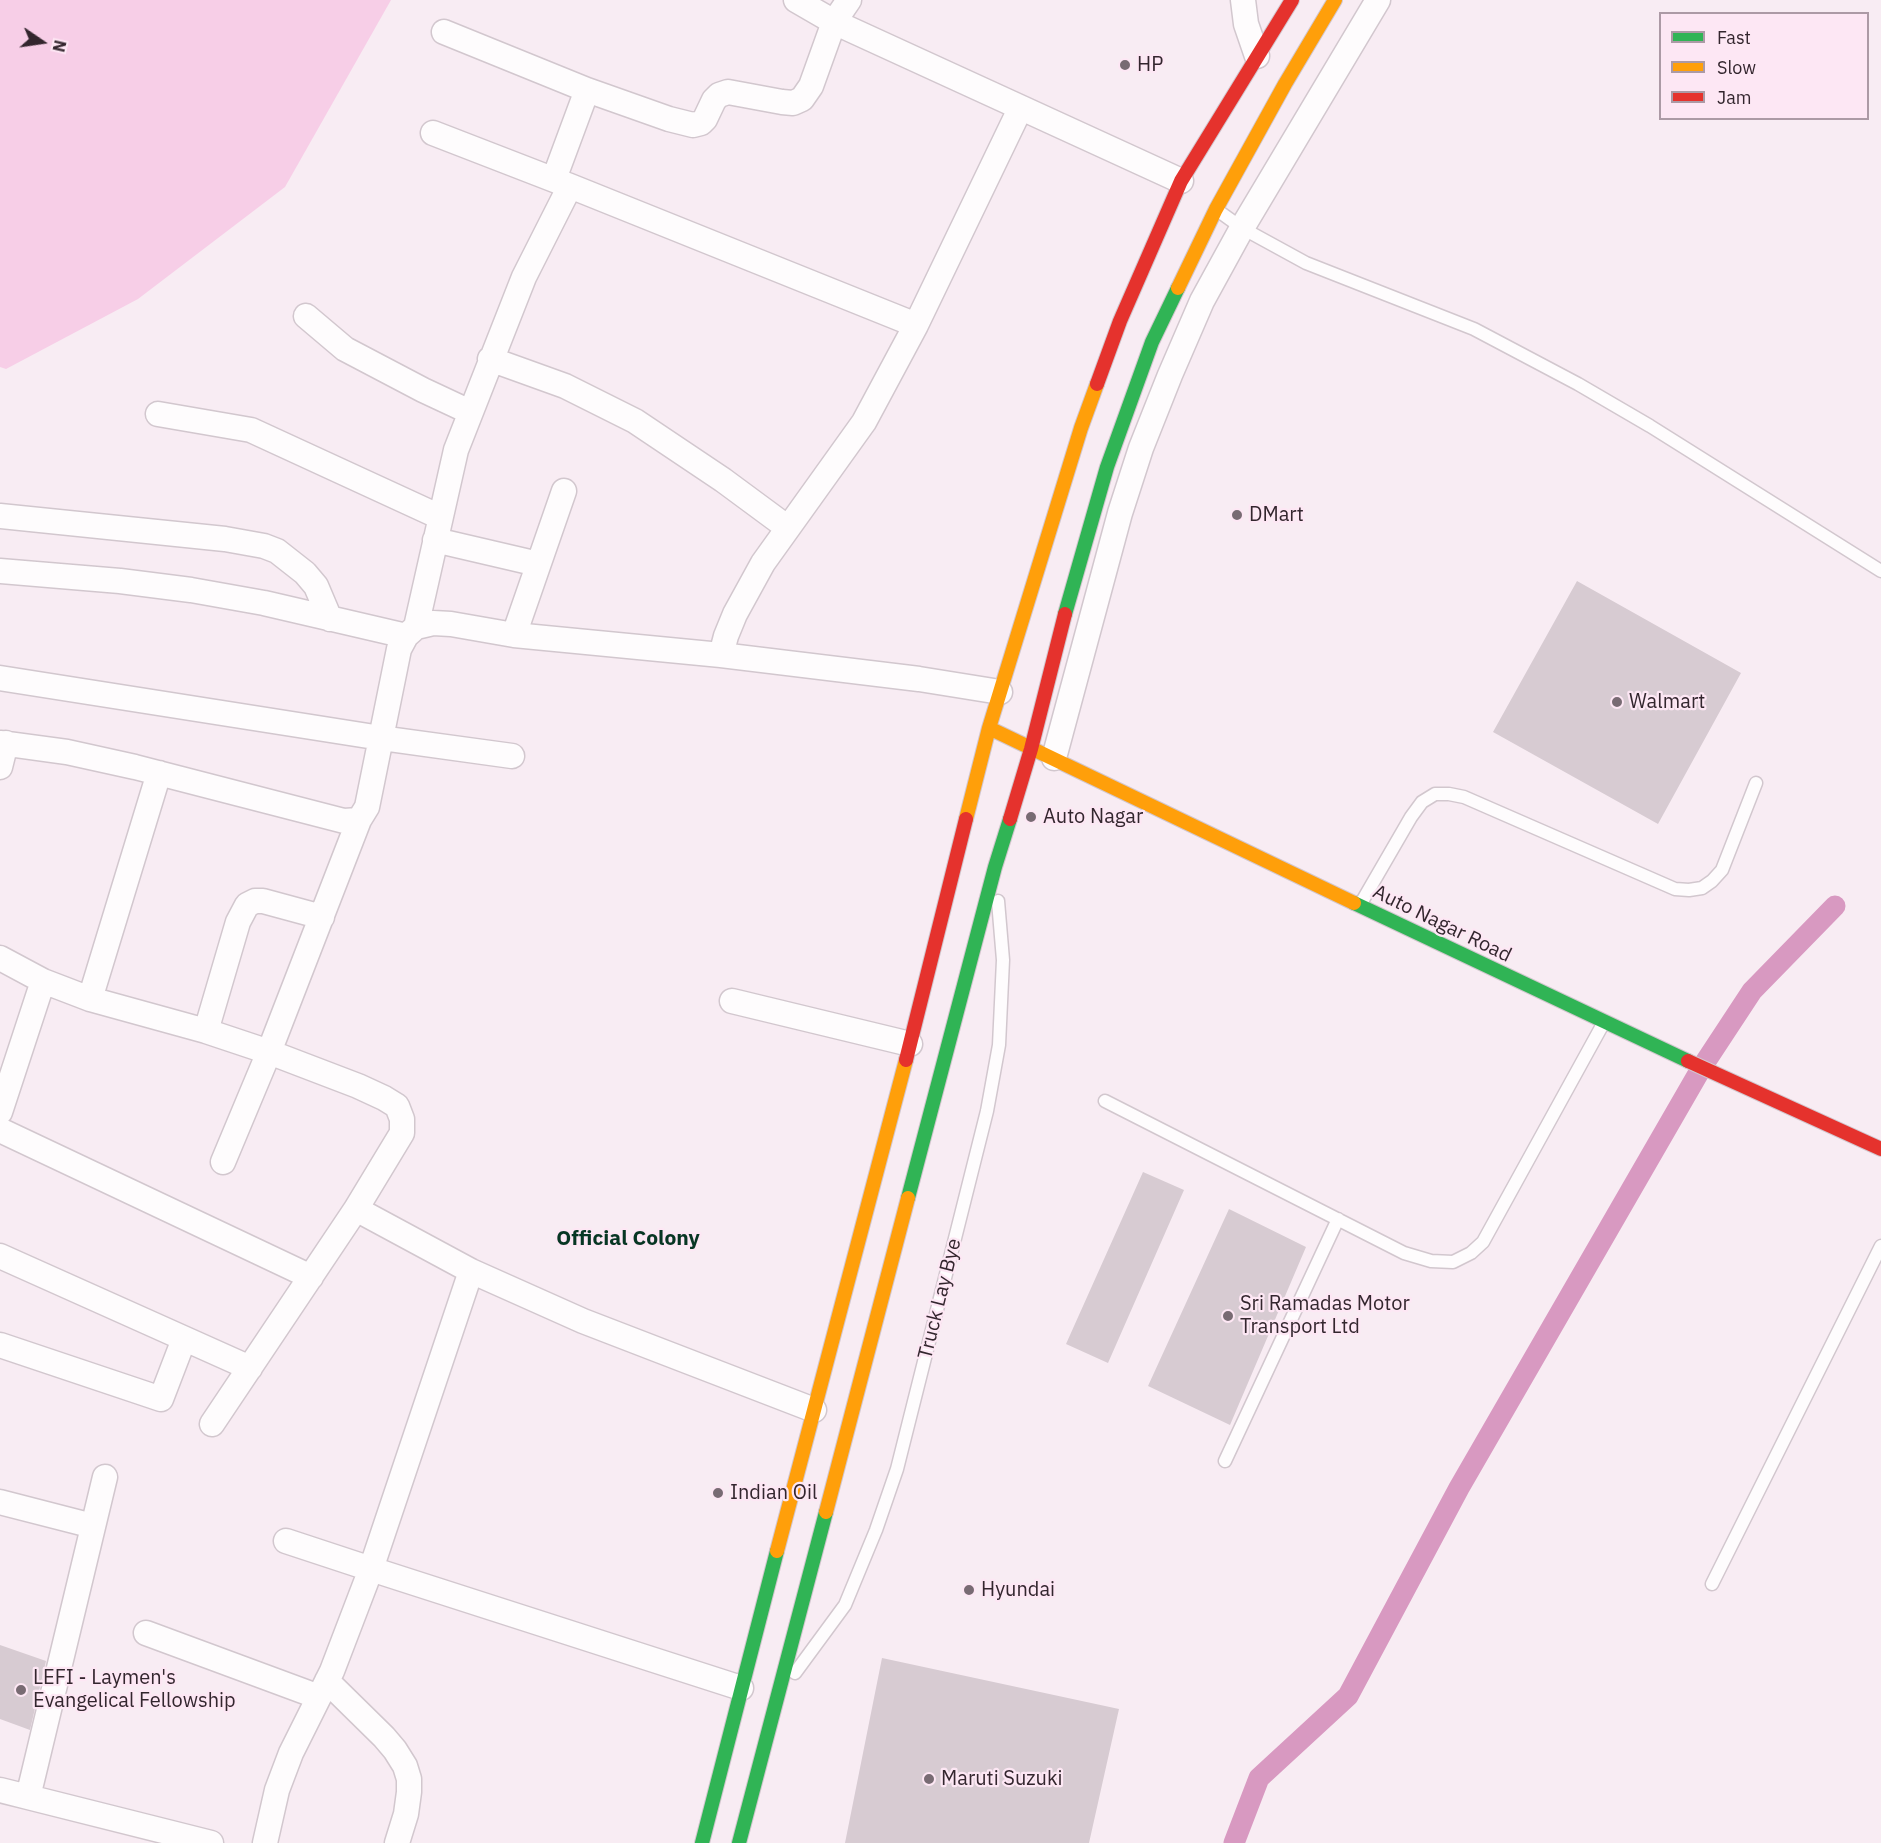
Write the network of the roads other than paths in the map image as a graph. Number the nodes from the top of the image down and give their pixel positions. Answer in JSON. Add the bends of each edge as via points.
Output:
{"nodes":[{"id":1,"x":796,"y":0,"type":"edge"},
{"id":2,"x":849,"y":0,"type":"edge"},
{"id":3,"x":1243,"y":0,"type":"edge"},
{"id":4,"x":1292,"y":0,"type":"edge"},
{"id":5,"x":1335,"y":0,"type":"edge"},
{"id":6,"x":1378,"y":0,"type":"edge"},
{"id":7,"x":834,"y":22,"type":"junction"},
{"id":8,"x":444,"y":32,"type":"dead end"},
{"id":9,"x":1257,"y":56,"type":"junction"},
{"id":10,"x":587,"y":90,"type":"junction"},
{"id":11,"x":1020,"y":109,"type":"junction"},
{"id":12,"x":433,"y":133,"type":"dead end"},
{"id":13,"x":1181,"y":181,"type":"junction"},
{"id":14,"x":562,"y":182,"type":"junction"},
{"id":15,"x":1216,"y":209,"type":"junction"},
{"id":16,"x":1242,"y":228,"type":"junction"},
{"id":17,"x":306,"y":316,"type":"dead end"},
{"id":18,"x":916,"y":326,"type":"junction"},
{"id":19,"x":490,"y":359,"type":"junction"},
{"id":20,"x":470,"y":412,"type":"junction"},
{"id":21,"x":158,"y":414,"type":"dead end"},
{"id":22,"x":564,"y":491,"type":"dead end"},
{"id":23,"x":0,"y":516,"type":"edge"},
{"id":24,"x":438,"y":528,"type":"junction"},
{"id":25,"x":788,"y":528,"type":"junction"},
{"id":26,"x":538,"y":564,"type":"junction"},
{"id":27,"x":0,"y":571,"type":"edge"},
{"id":28,"x":1881,"y":571,"type":"edge"},
{"id":29,"x":330,"y":618,"type":"junction"},
{"id":30,"x":411,"y":631,"type":"junction"},
{"id":31,"x":514,"y":634,"type":"junction"},
{"id":32,"x":721,"y":655,"type":"junction"},
{"id":33,"x":0,"y":678,"type":"edge"},
{"id":34,"x":1000,"y":692,"type":"junction"},
{"id":35,"x":989,"y":728,"type":"junction"},
{"id":36,"x":381,"y":738,"type":"junction"},
{"id":37,"x":3,"y":743,"type":"edge"},
{"id":38,"x":1031,"y":749,"type":"junction"},
{"id":39,"x":512,"y":756,"type":"dead end"},
{"id":40,"x":1054,"y":758,"type":"junction"},
{"id":41,"x":0,"y":767,"type":"edge"},
{"id":42,"x":159,"y":773,"type":"junction"},
{"id":43,"x":1756,"y":783,"type":"dead end"},
{"id":44,"x":359,"y":820,"type":"junction"},
{"id":45,"x":995,"y":867,"type":"junction"},
{"id":46,"x":1359,"y":906,"type":"junction"},
{"id":47,"x":322,"y":917,"type":"junction"},
{"id":48,"x":0,"y":958,"type":"edge"},
{"id":49,"x":43,"y":981,"type":"junction"},
{"id":50,"x":90,"y":999,"type":"junction"},
{"id":51,"x":732,"y":1001,"type":"dead end"},
{"id":52,"x":1603,"y":1022,"type":"junction"},
{"id":53,"x":206,"y":1031,"type":"junction"},
{"id":54,"x":910,"y":1044,"type":"junction"},
{"id":55,"x":269,"y":1052,"type":"junction"},
{"id":56,"x":1105,"y":1101,"type":"dead end"},
{"id":57,"x":0,"y":1112,"type":"edge"},
{"id":58,"x":0,"y":1130,"type":"edge"},
{"id":59,"x":1881,"y":1149,"type":"edge"},
{"id":60,"x":223,"y":1162,"type":"dead end"},
{"id":61,"x":356,"y":1209,"type":"junction"},
{"id":62,"x":1338,"y":1220,"type":"junction"},
{"id":63,"x":1881,"y":1246,"type":"edge"},
{"id":64,"x":0,"y":1256,"type":"edge"},
{"id":65,"x":471,"y":1271,"type":"junction"},
{"id":66,"x":311,"y":1277,"type":"junction"},
{"id":67,"x":184,"y":1339,"type":"junction"},
{"id":68,"x":0,"y":1345,"type":"edge"},
{"id":69,"x":250,"y":1368,"type":"junction"},
{"id":70,"x":814,"y":1410,"type":"junction"},
{"id":71,"x":213,"y":1424,"type":"dead end"},
{"id":72,"x":1225,"y":1461,"type":"dead end"},
{"id":73,"x":105,"y":1477,"type":"dead end"},
{"id":74,"x":0,"y":1502,"type":"edge"},
{"id":75,"x":93,"y":1526,"type":"junction"},
{"id":76,"x":286,"y":1541,"type":"dead end"},
{"id":77,"x":371,"y":1569,"type":"junction"},
{"id":78,"x":1712,"y":1584,"type":"dead end"},
{"id":79,"x":146,"y":1633,"type":"dead end"},
{"id":80,"x":741,"y":1688,"type":"junction"},
{"id":81,"x":323,"y":1689,"type":"junction"},
{"id":82,"x":775,"y":1701,"type":"junction"},
{"id":83,"x":0,"y":1790,"type":"edge"},
{"id":84,"x":28,"y":1797,"type":"junction"},
{"id":85,"x":211,"y":1843,"type":"edge"},
{"id":86,"x":265,"y":1843,"type":"edge"},
{"id":87,"x":397,"y":1843,"type":"edge"},
{"id":88,"x":702,"y":1843,"type":"edge"},
{"id":89,"x":739,"y":1843,"type":"edge"}],
"edges":[{"from":1,"to":7,"type":"street"},
{"from":2,"to":7,"type":"street"},
{"from":3,"to":9,"type":"street"},
{"from":4,"to":9,"type":"main road"},
{"from":5,"to":15,"type":"main road"},
{"from":6,"to":16,"type":"street"},
{"from":7,"to":10,"type":"street","via":[[811,86],[802,99],[793,103],[728,92],[714,100],[701,123],[693,124]]},
{"from":7,"to":11,"type":"street"},
{"from":8,"to":10,"type":"street"},
{"from":9,"to":13,"type":"main road"},
{"from":10,"to":14,"type":"street"},
{"from":11,"to":13,"type":"street"},
{"from":11,"to":18,"type":"street"},
{"from":12,"to":14,"type":"street"},
{"from":13,"to":34,"type":"main road","via":[[1120,321],[1081,428]]},
{"from":14,"to":18,"type":"street"},
{"from":14,"to":19,"type":"street"},
{"from":15,"to":16,"type":"lane"},
{"from":15,"to":38,"type":"main road","via":[[1152,342],[1107,467]]},
{"from":16,"to":28,"type":"lane","via":[[1306,263],[1474,329],[1507,346],[1650,426]]},
{"from":16,"to":40,"type":"street","via":[[1202,301],[1141,448]]},
{"from":17,"to":20,"type":"street","via":[[345,349]]},
{"from":18,"to":25,"type":"street","via":[[864,422]]},
{"from":19,"to":20,"type":"street"},
{"from":19,"to":25,"type":"street","via":[[565,386],[635,421]]},
{"from":20,"to":24,"type":"street","via":[[456,450]]},
{"from":21,"to":24,"type":"street","via":[[251,430]]},
{"from":22,"to":26,"type":"street"},
{"from":23,"to":29,"type":"street","via":[[264,546],[306,573]]},
{"from":24,"to":26,"type":"street"},
{"from":24,"to":30,"type":"street"},
{"from":25,"to":32,"type":"street","via":[[748,588]]},
{"from":26,"to":31,"type":"street"},
{"from":27,"to":29,"type":"street","via":[[190,590]]},
{"from":29,"to":30,"type":"street"},
{"from":30,"to":31,"type":"street","via":[[433,623]]},
{"from":30,"to":36,"type":"street","via":[[399,649]]},
{"from":31,"to":32,"type":"street"},
{"from":32,"to":34,"type":"street"},
{"from":33,"to":36,"type":"street"},
{"from":34,"to":35,"type":"main road"},
{"from":35,"to":38,"type":"main road","name":"Auto Nagar Road"},
{"from":35,"to":54,"type":"main road"},
{"from":36,"to":39,"type":"street"},
{"from":36,"to":44,"type":"street","via":[[367,807]]},
{"from":37,"to":41,"type":"street"},
{"from":37,"to":42,"type":"street","via":[[67,752]]},
{"from":38,"to":40,"type":"main road","name":"Auto Nagar Road"},
{"from":38,"to":45,"type":"main road"},
{"from":40,"to":46,"type":"main road","name":"Auto Nagar Road"},
{"from":42,"to":44,"type":"street","via":[[344,821]]},
{"from":42,"to":50,"type":"street"},
{"from":43,"to":46,"type":"lane","via":[[1722,870],[1702,888],[1689,890],[1675,889],[1464,797],[1434,794],[1411,816]]},
{"from":44,"to":47,"type":"street"},
{"from":45,"to":82,"type":"main road"},
{"from":45,"to":82,"type":"lane","name":"Truck Lay Bye","via":[[1003,960],[997,1056],[987,1111],[897,1469],[845,1605]]},
{"from":46,"to":52,"type":"main road","name":"Auto Nagar Road"},
{"from":47,"to":53,"type":"street","via":[[263,901],[247,905],[238,922]]},
{"from":47,"to":55,"type":"street"},
{"from":48,"to":49,"type":"street"},
{"from":49,"to":50,"type":"street"},
{"from":49,"to":57,"type":"street"},
{"from":50,"to":53,"type":"street"},
{"from":51,"to":54,"type":"street"},
{"from":52,"to":59,"type":"main road","name":"Auto Nagar Road"},
{"from":52,"to":62,"type":"lane","via":[[1484,1242],[1471,1253],[1453,1262],[1431,1262]]},
{"from":53,"to":55,"type":"street"},
{"from":54,"to":70,"type":"main road"},
{"from":55,"to":60,"type":"street"},
{"from":55,"to":61,"type":"street","via":[[397,1106],[402,1133]]},
{"from":56,"to":62,"type":"lane"},
{"from":58,"to":66,"type":"street"},
{"from":61,"to":65,"type":"street"},
{"from":61,"to":66,"type":"street"},
{"from":62,"to":72,"type":"lane"},
{"from":63,"to":78,"type":"lane"},
{"from":64,"to":67,"type":"street"},
{"from":65,"to":70,"type":"street","via":[[583,1321]]},
{"from":65,"to":77,"type":"street"},
{"from":66,"to":69,"type":"street"},
{"from":67,"to":68,"type":"street","via":[[161,1399]]},
{"from":67,"to":69,"type":"street"},
{"from":69,"to":71,"type":"street"},
{"from":70,"to":80,"type":"main road"},
{"from":73,"to":75,"type":"street"},
{"from":74,"to":75,"type":"street"},
{"from":75,"to":84,"type":"street"},
{"from":76,"to":77,"type":"street"},
{"from":77,"to":80,"type":"street"},
{"from":77,"to":81,"type":"street"},
{"from":79,"to":81,"type":"street"},
{"from":80,"to":88,"type":"main road"},
{"from":81,"to":86,"type":"street","via":[[291,1753]]},
{"from":81,"to":87,"type":"street","via":[[384,1737],[405,1766],[409,1792]]},
{"from":82,"to":89,"type":"main road"},
{"from":83,"to":84,"type":"street"},
{"from":84,"to":85,"type":"street"}]}
